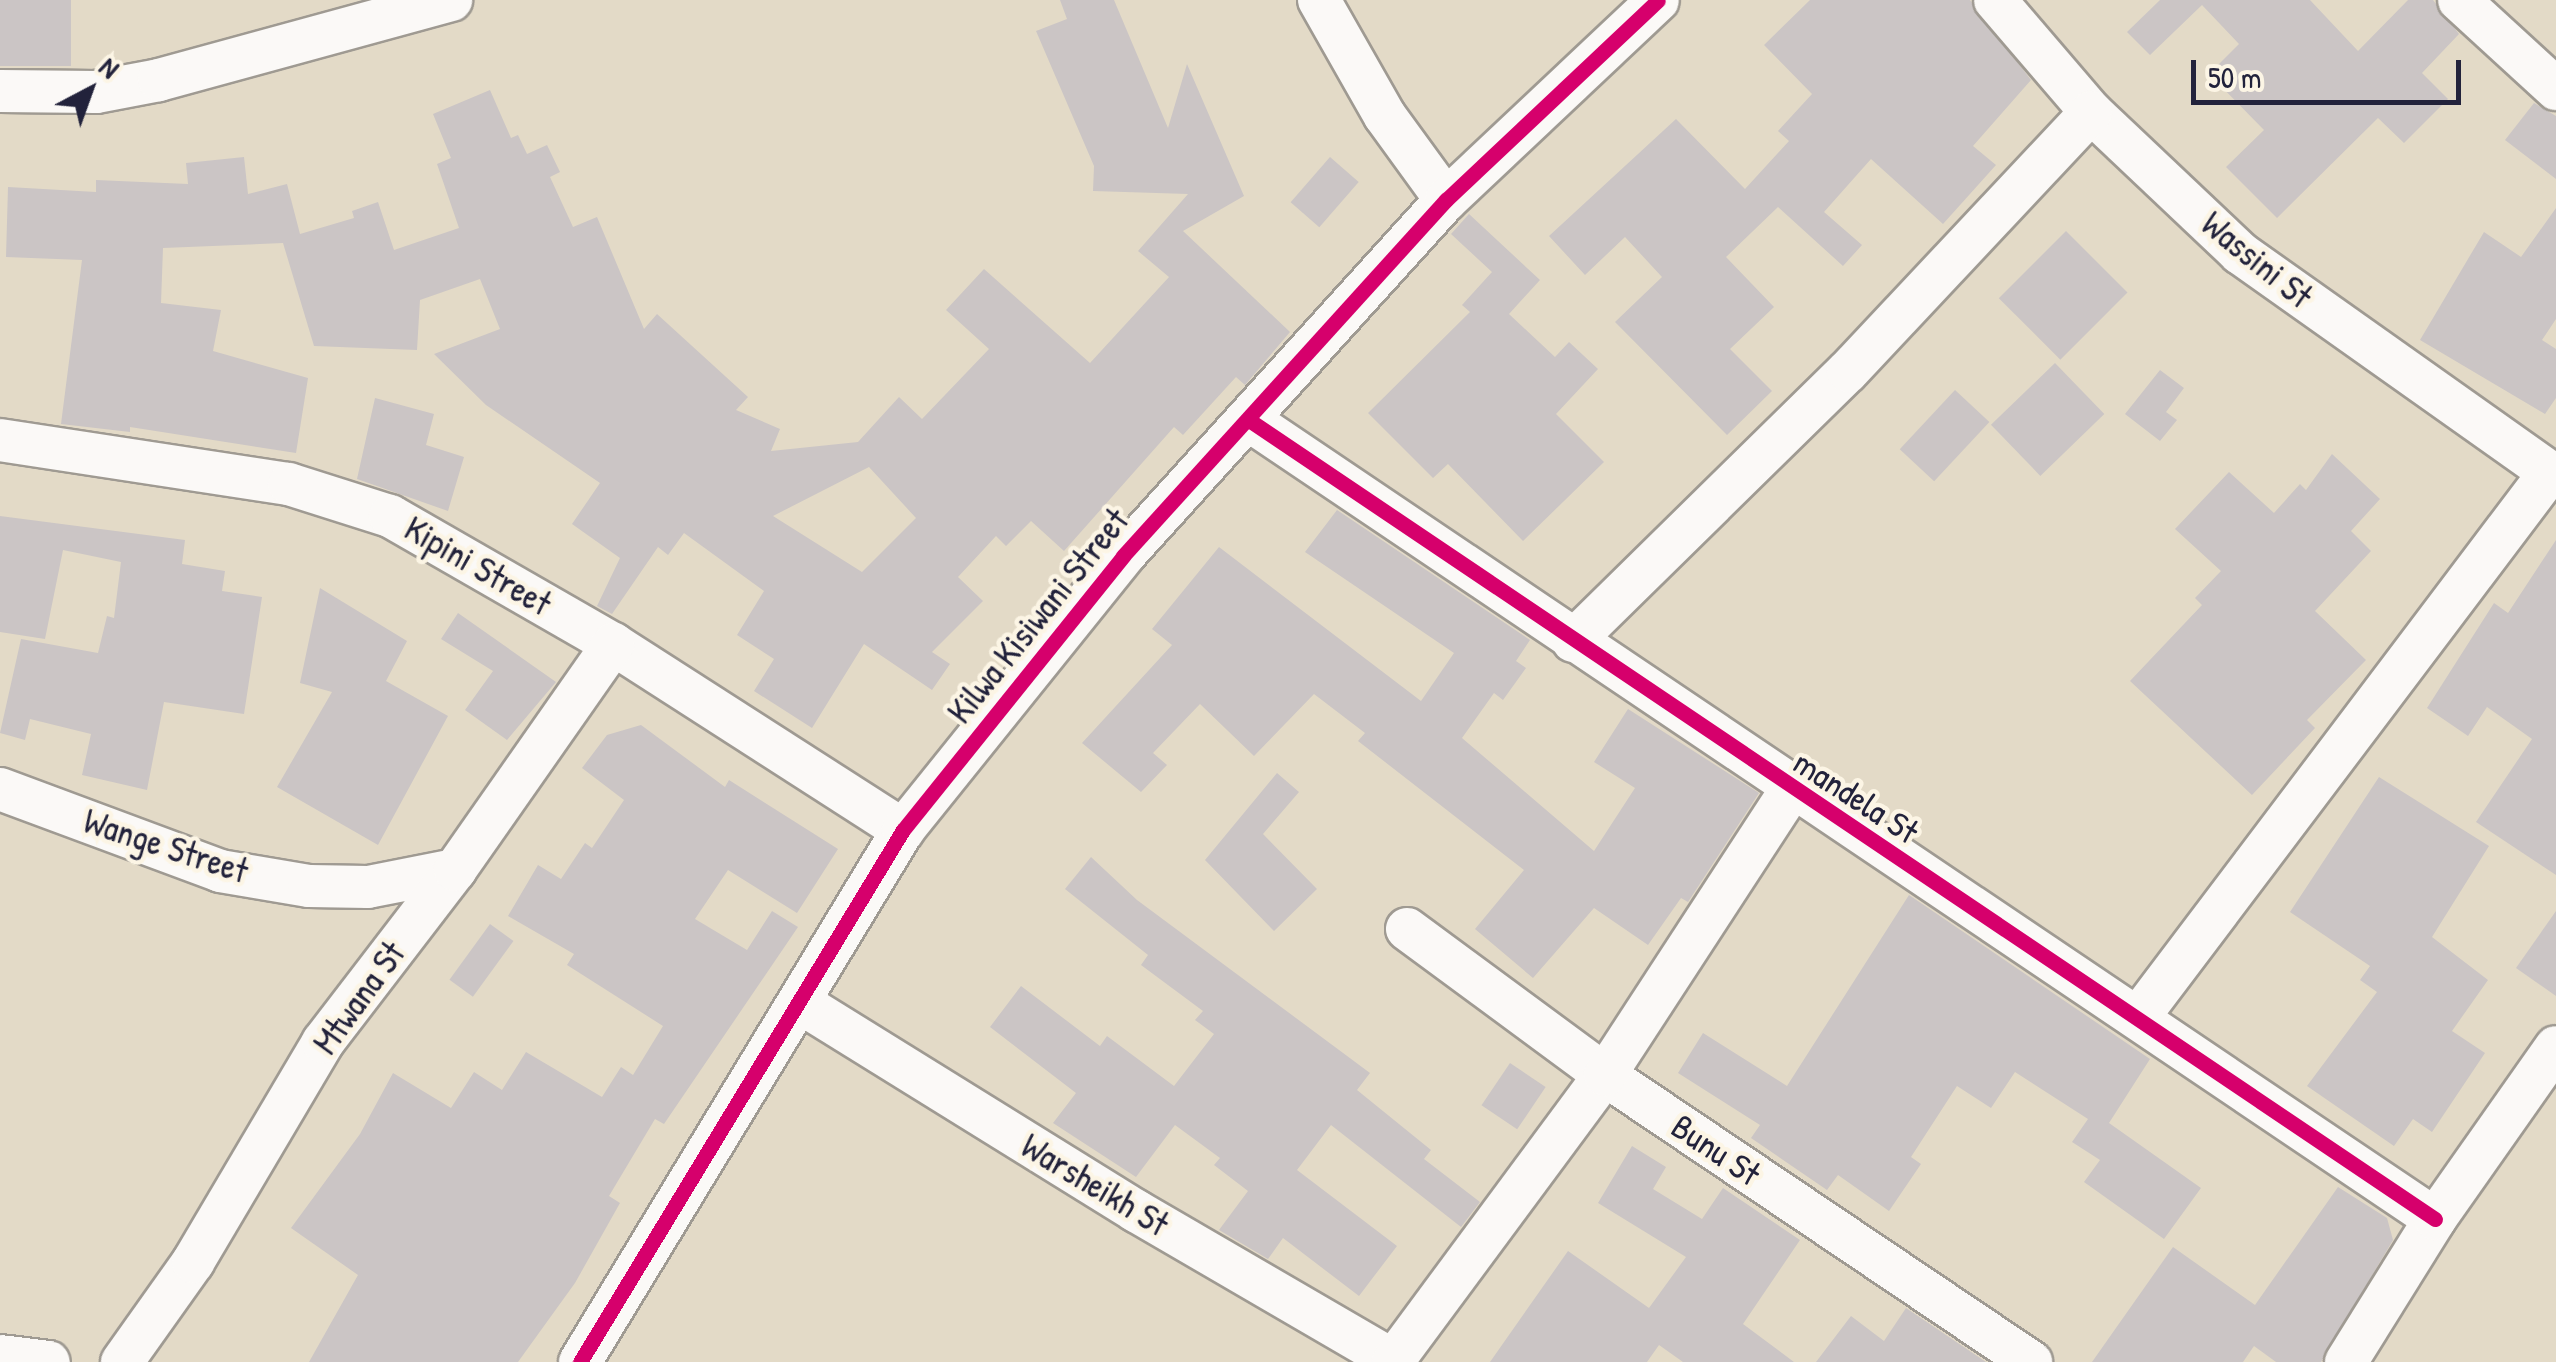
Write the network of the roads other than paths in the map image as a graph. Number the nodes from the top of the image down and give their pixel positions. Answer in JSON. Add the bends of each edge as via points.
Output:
{"nodes":[{"id":1,"x":451,"y":0,"type":"edge"},
{"id":2,"x":1318,"y":0,"type":"edge"},
{"id":3,"x":1658,"y":0,"type":"edge"},
{"id":4,"x":1995,"y":0,"type":"edge"},
{"id":5,"x":2459,"y":0,"type":"edge"},
{"id":6,"x":2556,"y":88,"type":"edge"},
{"id":7,"x":0,"y":91,"type":"edge"},
{"id":8,"x":2091,"y":112,"type":"junction"},
{"id":9,"x":1446,"y":200,"type":"junction"},
{"id":10,"x":1249,"y":420,"type":"junction"},
{"id":11,"x":0,"y":440,"type":"edge"},
{"id":12,"x":2553,"y":474,"type":"edge"},
{"id":13,"x":1573,"y":641,"type":"junction"},
{"id":14,"x":613,"y":644,"type":"junction"},
{"id":15,"x":0,"y":788,"type":"edge"},
{"id":16,"x":1790,"y":791,"type":"junction"},
{"id":17,"x":902,"y":830,"type":"junction"},
{"id":18,"x":455,"y":870,"type":"junction"},
{"id":19,"x":1408,"y":929,"type":"dead end"},
{"id":20,"x":799,"y":1002,"type":"junction"},
{"id":21,"x":2140,"y":1015,"type":"junction"},
{"id":22,"x":2556,"y":1047,"type":"edge"},
{"id":23,"x":1605,"y":1075,"type":"junction"},
{"id":24,"x":2435,"y":1219,"type":"junction"},
{"id":25,"x":0,"y":1356,"type":"edge"},
{"id":26,"x":1394,"y":1361,"type":"edge"},
{"id":27,"x":49,"y":1362,"type":"edge"},
{"id":28,"x":122,"y":1362,"type":"edge"},
{"id":29,"x":580,"y":1362,"type":"edge"},
{"id":30,"x":2031,"y":1362,"type":"edge"},
{"id":31,"x":2346,"y":1362,"type":"edge"}],
"edges":[{"from":1,"to":7,"type":"street","via":[[160,80],[96,92]]},
{"from":2,"to":9,"type":"street","via":[[1385,116]]},
{"from":3,"to":9,"type":"street","name":"Kilwa Kisiwani Street"},
{"from":4,"to":8,"type":"street","name":"Wassini St"},
{"from":5,"to":6,"type":"street"},
{"from":8,"to":12,"type":"street","name":"Wassini St","via":[[2240,253]]},
{"from":8,"to":13,"type":"street","via":[[1848,370]]},
{"from":9,"to":10,"type":"street","name":"Kilwa Kisiwani Street"},
{"from":10,"to":13,"type":"street","name":"mandela St"},
{"from":10,"to":17,"type":"street","name":"Kilwa Kisiwani Street","via":[[1122,556]]},
{"from":11,"to":14,"type":"street","name":"Kipini Street","via":[[289,484],[390,516]]},
{"from":12,"to":21,"type":"street"},
{"from":13,"to":16,"type":"street","name":"mandela St"},
{"from":14,"to":17,"type":"street","name":"Kipini Street"},
{"from":14,"to":18,"type":"street","name":"Mtwana St"},
{"from":15,"to":18,"type":"street","name":"Wange Street","via":[[220,871],[309,886],[368,887]]},
{"from":16,"to":21,"type":"street","name":"mandela St"},
{"from":16,"to":23,"type":"street"},
{"from":17,"to":20,"type":"street","name":"Kilwa Kisiwani Street"},
{"from":18,"to":28,"type":"street","name":"Mtwana St","via":[[323,1042],[193,1262]]},
{"from":19,"to":23,"type":"street","name":"Bunu St"},
{"from":20,"to":26,"type":"street","name":"Warsheikh St","via":[[1136,1212]]},
{"from":20,"to":29,"type":"street","name":"Kilwa Kisiwani Street"},
{"from":21,"to":24,"type":"street","name":"mandela St"},
{"from":22,"to":24,"type":"street"},
{"from":23,"to":26,"type":"street"},
{"from":23,"to":30,"type":"street","name":"Bunu St"},
{"from":24,"to":31,"type":"street"},
{"from":25,"to":27,"type":"street"}]}
